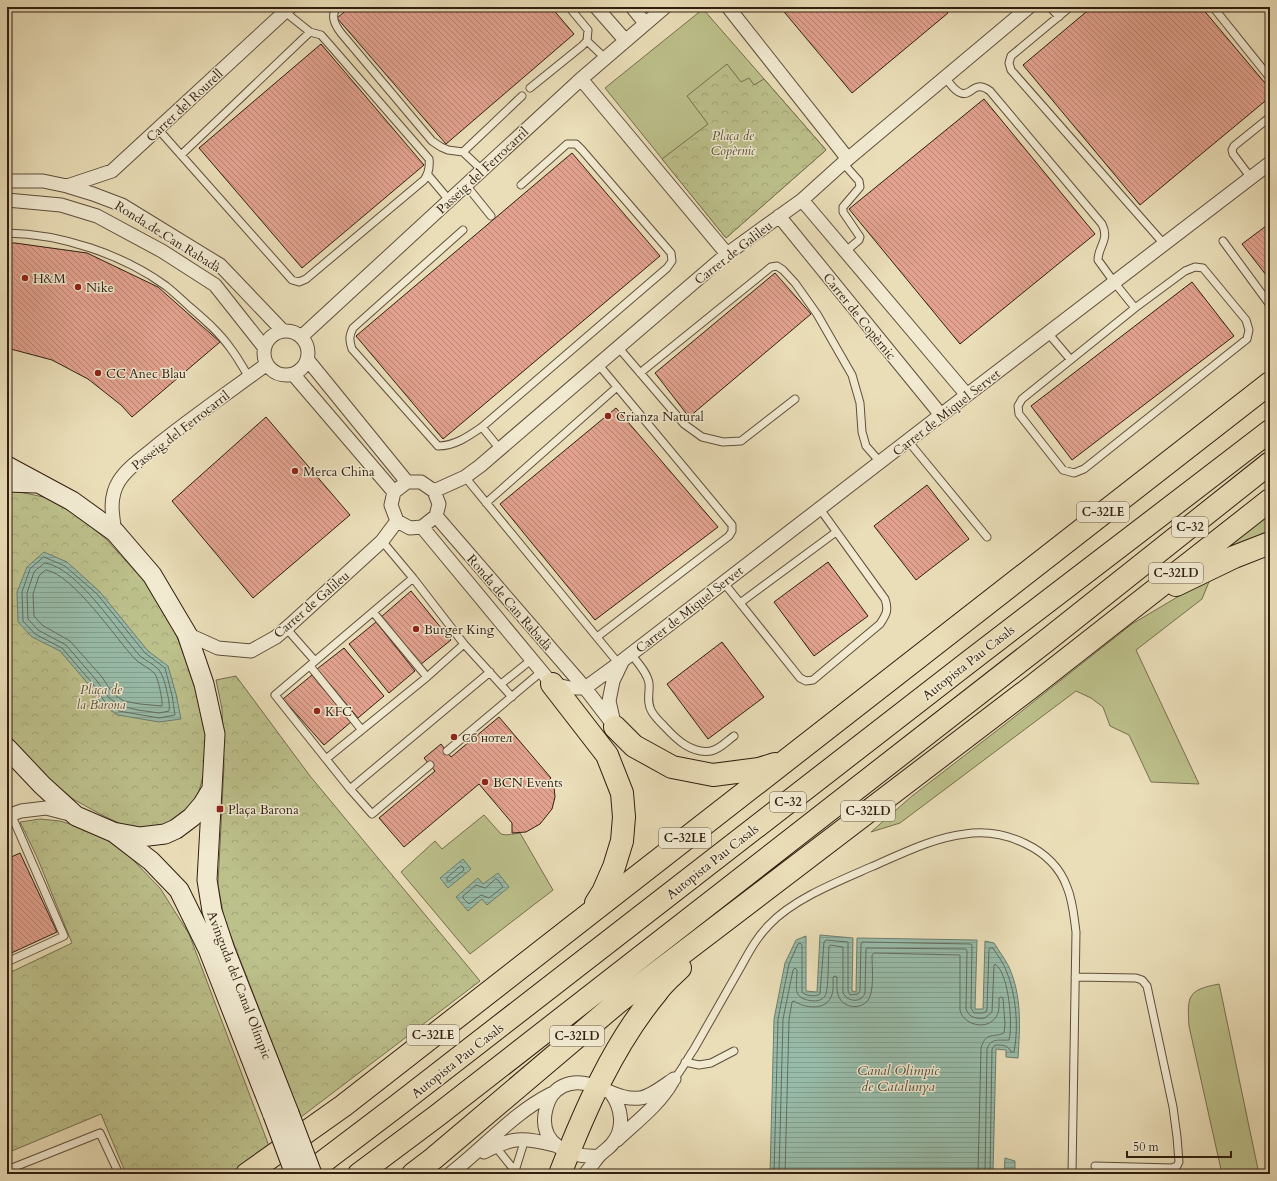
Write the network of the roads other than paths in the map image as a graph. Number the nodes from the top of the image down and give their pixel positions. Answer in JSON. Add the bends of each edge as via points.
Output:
{"nodes":[{"id":1,"x":337,"y":7,"type":"edge"},
{"id":2,"x":569,"y":7,"type":"edge"},
{"id":3,"x":596,"y":7,"type":"edge"},
{"id":4,"x":632,"y":7,"type":"edge"},
{"id":5,"x":665,"y":7,"type":"edge"},
{"id":6,"x":728,"y":7,"type":"edge"},
{"id":7,"x":1029,"y":7,"type":"edge"},
{"id":8,"x":1050,"y":7,"type":"edge"},
{"id":9,"x":1070,"y":7,"type":"edge"},
{"id":10,"x":1213,"y":7,"type":"edge"},
{"id":11,"x":287,"y":9,"type":"edge"},
{"id":12,"x":1058,"y":16,"type":"junction"},
{"id":13,"x":645,"y":23,"type":"junction"},
{"id":14,"x":310,"y":32,"type":"junction"},
{"id":15,"x":625,"y":40,"type":"junction"},
{"id":16,"x":587,"y":41,"type":"junction"},
{"id":17,"x":605,"y":58,"type":"junction"},
{"id":18,"x":945,"y":77,"type":"junction"},
{"id":19,"x":1270,"y":78,"type":"edge"},
{"id":20,"x":581,"y":79,"type":"junction"},
{"id":21,"x":530,"y":88,"type":"dead end"},
{"id":22,"x":522,"y":96,"type":"dead end"},
{"id":23,"x":1270,"y":117,"type":"edge"},
{"id":24,"x":158,"y":129,"type":"junction"},
{"id":25,"x":463,"y":152,"type":"junction"},
{"id":26,"x":181,"y":156,"type":"junction"},
{"id":27,"x":846,"y":161,"type":"junction"},
{"id":28,"x":1270,"y":163,"type":"edge"},
{"id":29,"x":482,"y":170,"type":"junction"},
{"id":30,"x":428,"y":175,"type":"junction"},
{"id":31,"x":1251,"y":178,"type":"junction"},
{"id":32,"x":7,"y":181,"type":"edge"},
{"id":33,"x":466,"y":185,"type":"junction"},
{"id":34,"x":521,"y":185,"type":"dead end"},
{"id":35,"x":67,"y":186,"type":"junction"},
{"id":36,"x":7,"y":200,"type":"edge"},
{"id":37,"x":449,"y":200,"type":"junction"},
{"id":38,"x":802,"y":200,"type":"junction"},
{"id":39,"x":491,"y":216,"type":"dead end"},
{"id":40,"x":779,"y":216,"type":"junction"},
{"id":41,"x":463,"y":230,"type":"dead end"},
{"id":42,"x":7,"y":233,"type":"edge"},
{"id":43,"x":1222,"y":241,"type":"dead end"},
{"id":44,"x":1164,"y":244,"type":"junction"},
{"id":45,"x":846,"y":251,"type":"junction"},
{"id":46,"x":727,"y":254,"type":"junction"},
{"id":47,"x":1114,"y":282,"type":"junction"},
{"id":48,"x":1270,"y":305,"type":"edge"},
{"id":49,"x":1135,"y":308,"type":"junction"},
{"id":50,"x":283,"y":331,"type":"junction"},
{"id":51,"x":1048,"y":333,"type":"junction"},
{"id":52,"x":301,"y":337,"type":"junction"},
{"id":53,"x":264,"y":347,"type":"junction"},
{"id":54,"x":618,"y":347,"type":"junction"},
{"id":55,"x":307,"y":359,"type":"junction"},
{"id":56,"x":1070,"y":359,"type":"junction"},
{"id":57,"x":267,"y":364,"type":"junction"},
{"id":58,"x":598,"y":364,"type":"junction"},
{"id":59,"x":640,"y":373,"type":"junction"},
{"id":60,"x":293,"y":374,"type":"junction"},
{"id":61,"x":249,"y":377,"type":"junction"},
{"id":62,"x":1270,"y":383,"type":"edge"},
{"id":63,"x":617,"y":387,"type":"junction"},
{"id":64,"x":967,"y":395,"type":"junction"},
{"id":65,"x":795,"y":398,"type":"dead end"},
{"id":66,"x":941,"y":415,"type":"junction"},
{"id":67,"x":482,"y":427,"type":"junction"},
{"id":68,"x":1270,"y":431,"type":"edge"},
{"id":69,"x":908,"y":441,"type":"junction"},
{"id":70,"x":500,"y":448,"type":"junction"},
{"id":71,"x":880,"y":462,"type":"junction"},
{"id":72,"x":1270,"y":464,"type":"edge"},
{"id":73,"x":7,"y":466,"type":"edge"},
{"id":74,"x":464,"y":477,"type":"junction"},
{"id":75,"x":7,"y":482,"type":"edge"},
{"id":76,"x":407,"y":482,"type":"junction"},
{"id":77,"x":37,"y":483,"type":"junction"},
{"id":78,"x":434,"y":491,"type":"junction"},
{"id":79,"x":394,"y":492,"type":"junction"},
{"id":80,"x":1270,"y":500,"type":"edge"},
{"id":81,"x":486,"y":503,"type":"junction"},
{"id":82,"x":820,"y":509,"type":"junction"},
{"id":83,"x":436,"y":516,"type":"junction"},
{"id":84,"x":397,"y":521,"type":"junction"},
{"id":85,"x":422,"y":527,"type":"junction"},
{"id":86,"x":115,"y":532,"type":"junction"},
{"id":87,"x":836,"y":532,"type":"junction"},
{"id":88,"x":987,"y":538,"type":"dead end"},
{"id":89,"x":382,"y":541,"type":"junction"},
{"id":90,"x":1270,"y":543,"type":"edge"},
{"id":91,"x":413,"y":578,"type":"junction"},
{"id":92,"x":724,"y":583,"type":"junction"},
{"id":93,"x":740,"y":603,"type":"junction"},
{"id":94,"x":1133,"y":607,"type":"junction"},
{"id":95,"x":373,"y":612,"type":"junction"},
{"id":96,"x":286,"y":628,"type":"junction"},
{"id":97,"x":187,"y":634,"type":"junction"},
{"id":98,"x":597,"y":637,"type":"junction"},
{"id":99,"x":464,"y":644,"type":"junction"},
{"id":100,"x":624,"y":659,"type":"junction"},
{"id":101,"x":531,"y":660,"type":"junction"},
{"id":102,"x":313,"y":663,"type":"junction"},
{"id":103,"x":490,"y":672,"type":"junction"},
{"id":104,"x":427,"y":677,"type":"junction"},
{"id":105,"x":546,"y":678,"type":"junction"},
{"id":106,"x":500,"y":684,"type":"junction"},
{"id":107,"x":585,"y":688,"type":"junction"},
{"id":108,"x":512,"y":697,"type":"junction"},
{"id":109,"x":615,"y":727,"type":"junction"},
{"id":110,"x":361,"y":729,"type":"junction"},
{"id":111,"x":734,"y":736,"type":"dead end"},
{"id":112,"x":7,"y":748,"type":"edge"},
{"id":113,"x":447,"y":751,"type":"dead end"},
{"id":114,"x":326,"y":758,"type":"junction"},
{"id":115,"x":782,"y":762,"type":"junction"},
{"id":116,"x":430,"y":765,"type":"dead end"},
{"id":117,"x":212,"y":789,"type":"junction"},
{"id":118,"x":350,"y":789,"type":"junction"},
{"id":119,"x":9,"y":815,"type":"edge"},
{"id":120,"x":76,"y":816,"type":"junction"},
{"id":121,"x":114,"y":832,"type":"junction"},
{"id":122,"x":746,"y":905,"type":"junction"},
{"id":123,"x":588,"y":914,"type":"junction"},
{"id":124,"x":7,"y":962,"type":"edge"},
{"id":125,"x":1075,"y":977,"type":"junction"},
{"id":126,"x":734,"y":1051,"type":"dead end"},
{"id":127,"x":686,"y":1062,"type":"junction"},
{"id":128,"x":674,"y":1079,"type":"junction"},
{"id":129,"x":604,"y":1090,"type":"junction"},
{"id":130,"x":552,"y":1094,"type":"junction"},
{"id":131,"x":281,"y":1114,"type":"junction"},
{"id":132,"x":526,"y":1139,"type":"junction"},
{"id":133,"x":613,"y":1144,"type":"junction"},
{"id":134,"x":495,"y":1146,"type":"junction"},
{"id":135,"x":562,"y":1149,"type":"junction"},
{"id":136,"x":599,"y":1156,"type":"junction"},
{"id":137,"x":467,"y":1161,"type":"junction"},
{"id":138,"x":1096,"y":1166,"type":"dead end"},
{"id":139,"x":7,"y":1170,"type":"edge"},
{"id":140,"x":516,"y":1172,"type":"edge"},
{"id":141,"x":119,"y":1174,"type":"edge"},
{"id":142,"x":247,"y":1174,"type":"edge"},
{"id":143,"x":295,"y":1174,"type":"edge"},
{"id":144,"x":307,"y":1174,"type":"edge"},
{"id":145,"x":312,"y":1174,"type":"edge"},
{"id":146,"x":359,"y":1174,"type":"edge"},
{"id":147,"x":413,"y":1174,"type":"edge"},
{"id":148,"x":450,"y":1174,"type":"edge"},
{"id":149,"x":560,"y":1174,"type":"edge"},
{"id":150,"x":585,"y":1174,"type":"edge"},
{"id":151,"x":1072,"y":1174,"type":"edge"}],
"edges":[{"from":1,"to":25,"type":"lane","via":[[334,15],[335,24],[341,33],[432,141],[448,150]]},
{"from":2,"to":16,"type":"lane","via":[[588,30]]},
{"from":3,"to":15,"type":"street"},
{"from":4,"to":13,"type":"street"},
{"from":5,"to":13,"type":"street","name":"Passeig del Ferrocarril"},
{"from":6,"to":27,"type":"street"},
{"from":7,"to":18,"type":"street","name":"Carrer de Galileu"},
{"from":8,"to":12,"type":"lane"},
{"from":9,"to":12,"type":"lane"},
{"from":10,"to":19,"type":"lane"},
{"from":11,"to":14,"type":"lane"},
{"from":11,"to":24,"type":"street","name":"Carrer del Rourell"},
{"from":12,"to":44,"type":"lane","via":[[1011,56],[1011,70]]},
{"from":13,"to":15,"type":"street","name":"Passeig del Ferrocarril"},
{"from":14,"to":26,"type":"lane"},
{"from":14,"to":30,"type":"lane","via":[[321,35],[429,159]]},
{"from":15,"to":17,"type":"street","name":"Passeig del Ferrocarril"},
{"from":16,"to":17,"type":"lane"},
{"from":16,"to":21,"type":"lane"},
{"from":17,"to":20,"type":"street","name":"Passeig del Ferrocarril"},
{"from":18,"to":27,"type":"street","name":"Carrer de Galileu"},
{"from":18,"to":47,"type":"lane","via":[[961,93],[965,94],[977,86],[984,86],[990,91],[1102,224],[1105,235],[1098,260]]},
{"from":20,"to":29,"type":"street","name":"Passeig del Ferrocarril"},
{"from":20,"to":46,"type":"street"},
{"from":22,"to":25,"type":"lane"},
{"from":23,"to":31,"type":"lane","via":[[1232,150]]},
{"from":24,"to":26,"type":"lane"},
{"from":24,"to":35,"type":"street","name":"Carrer del Rourell","via":[[112,171]]},
{"from":25,"to":29,"type":"lane"},
{"from":26,"to":30,"type":"lane","via":[[292,280],[299,282],[306,279]]},
{"from":27,"to":38,"type":"street","name":"Carrer de Galileu"},
{"from":27,"to":45,"type":"lane","via":[[860,187],[843,207],[843,212],[860,237]]},
{"from":28,"to":31,"type":"street","name":"Carrer de Miquel Servet"},
{"from":29,"to":33,"type":"street","name":"Passeig del Ferrocarril"},
{"from":30,"to":37,"type":"lane"},
{"from":31,"to":44,"type":"street","name":"Carrer de Miquel Servet"},
{"from":32,"to":35,"type":"street","name":"Ronda de Can Rabadà","via":[[43,181]]},
{"from":33,"to":37,"type":"street","name":"Passeig del Ferrocarril"},
{"from":33,"to":39,"type":"lane"},
{"from":34,"to":67,"type":"lane","via":[[567,144],[576,144],[671,253],[672,261]]},
{"from":35,"to":50,"type":"street","name":"Ronda de Can Rabadà","via":[[122,205],[220,265]]},
{"from":36,"to":53,"type":"street","name":"Ronda de Can Rabadà","via":[[61,205],[98,216],[162,251],[215,286]]},
{"from":37,"to":52,"type":"street","name":"Passeig del Ferrocarril"},
{"from":38,"to":40,"type":"street","name":"Carrer de Galileu"},
{"from":38,"to":45,"type":"street"},
{"from":40,"to":46,"type":"street","name":"Carrer de Galileu"},
{"from":40,"to":66,"type":"street","name":"Carrer de Copèrnic"},
{"from":41,"to":67,"type":"lane","via":[[353,328],[349,341],[352,349],[438,446],[456,443]]},
{"from":42,"to":61,"type":"lane","via":[[43,236],[70,242],[99,251],[145,273],[166,286],[207,321],[231,348]]},
{"from":43,"to":48,"type":"lane"},
{"from":44,"to":47,"type":"street","name":"Carrer de Miquel Servet"},
{"from":45,"to":64,"type":"street"},
{"from":46,"to":54,"type":"street","name":"Carrer de Galileu"},
{"from":47,"to":49,"type":"lane"},
{"from":47,"to":51,"type":"street","name":"Carrer de Miquel Servet"},
{"from":49,"to":56,"type":"lane"},
{"from":49,"to":56,"type":"lane","via":[[1185,271],[1195,267],[1203,268],[1246,320],[1249,330],[1247,339],[1084,468],[1074,473],[1063,470],[1018,414],[1018,406],[1022,399]]},
{"from":50,"to":52,"type":"street","name":"Ronda de Can Rabadà"},
{"from":50,"to":53,"type":"street","via":[[273,335]]},
{"from":51,"to":56,"type":"lane"},
{"from":51,"to":64,"type":"street","name":"Carrer de Miquel Servet"},
{"from":52,"to":55,"type":"street","via":[[308,349]]},
{"from":53,"to":57,"type":"street","name":"Ronda de Can Rabadà"},
{"from":54,"to":58,"type":"street","name":"Carrer de Galileu"},
{"from":54,"to":59,"type":"lane"},
{"from":55,"to":60,"type":"street","via":[[302,369]]},
{"from":55,"to":76,"type":"street"},
{"from":57,"to":60,"type":"street","via":[[276,373]]},
{"from":57,"to":61,"type":"street","name":"Passeig del Ferrocarril"},
{"from":58,"to":63,"type":"lane"},
{"from":58,"to":70,"type":"street","name":"Carrer de Galileu"},
{"from":59,"to":65,"type":"lane","via":[[684,424],[702,437],[723,442],[741,441]]},
{"from":59,"to":71,"type":"lane","via":[[771,267],[777,266],[795,283],[817,314],[852,375],[860,403],[862,432],[866,446]]},
{"from":60,"to":79,"type":"street"},
{"from":61,"to":86,"type":"street","name":"Passeig del Ferrocarril","via":[[129,468],[119,481],[113,496],[111,510]]},
{"from":62,"to":115,"type":"highway","number":"C-32LE"},
{"from":63,"to":81,"type":"lane"},
{"from":63,"to":98,"type":"lane","via":[[732,525],[732,531],[729,536]]},
{"from":64,"to":66,"type":"street","name":"Carrer de Miquel Servet"},
{"from":66,"to":69,"type":"street","name":"Carrer de Miquel Servet"},
{"from":67,"to":70,"type":"lane"},
{"from":68,"to":144,"type":"highway","name":"Autopista Pau Casals","number":"C-32"},
{"from":69,"to":71,"type":"street","name":"Carrer de Miquel Servet"},
{"from":69,"to":88,"type":"lane"},
{"from":70,"to":74,"type":"street","name":"Carrer de Galileu"},
{"from":71,"to":82,"type":"street","name":"Carrer de Miquel Servet"},
{"from":72,"to":146,"type":"highway","number":"C-32","via":[[438,1115]]},
{"from":73,"to":77,"type":"street"},
{"from":74,"to":78,"type":"street","name":"Carrer de Galileu"},
{"from":74,"to":81,"type":"lane"},
{"from":75,"to":77,"type":"street"},
{"from":76,"to":78,"type":"street","via":[[421,482]]},
{"from":76,"to":79,"type":"street"},
{"from":77,"to":86,"type":"street","via":[[72,501]]},
{"from":78,"to":83,"type":"street","via":[[439,504]]},
{"from":79,"to":84,"type":"street","via":[[391,505]]},
{"from":80,"to":94,"type":"highway","number":"C-32LD"},
{"from":81,"to":98,"type":"lane"},
{"from":82,"to":87,"type":"lane"},
{"from":82,"to":92,"type":"street","name":"Carrer de Miquel Servet"},
{"from":83,"to":85,"type":"street"},
{"from":83,"to":107,"type":"street","name":"Ronda de Can Rabadà"},
{"from":84,"to":85,"type":"street","via":[[410,528]]},
{"from":84,"to":89,"type":"street","name":"Carrer de Galileu"},
{"from":85,"to":101,"type":"street","name":"Ronda de Can Rabadà"},
{"from":86,"to":97,"type":"street","via":[[152,575]]},
{"from":87,"to":93,"type":"lane"},
{"from":87,"to":93,"type":"lane","via":[[885,599],[887,607],[880,624],[813,680],[806,681],[800,678]]},
{"from":89,"to":91,"type":"lane"},
{"from":89,"to":96,"type":"street","name":"Carrer de Galileu"},
{"from":90,"to":94,"type":"highway","via":[[1234,557]]},
{"from":91,"to":95,"type":"lane"},
{"from":91,"to":99,"type":"lane"},
{"from":92,"to":93,"type":"lane"},
{"from":92,"to":100,"type":"street","name":"Carrer de Miquel Servet"},
{"from":94,"to":122,"type":"highway","number":"C-32LD"},
{"from":95,"to":102,"type":"lane"},
{"from":95,"to":104,"type":"lane"},
{"from":96,"to":97,"type":"street","name":"Carrer de Galileu","via":[[276,637],[251,651],[218,648]]},
{"from":96,"to":102,"type":"lane"},
{"from":97,"to":117,"type":"street","via":[[204,684],[215,734]]},
{"from":98,"to":100,"type":"lane"},
{"from":99,"to":103,"type":"lane"},
{"from":99,"to":104,"type":"lane"},
{"from":100,"to":107,"type":"street","name":"Carrer de Miquel Servet"},
{"from":100,"to":109,"type":"street","name":"Carrer de Miquel Servet","via":[[613,681],[609,701]]},
{"from":100,"to":111,"type":"lane","via":[[647,676],[648,704],[652,713],[678,741],[688,747],[710,751]]},
{"from":101,"to":105,"type":"street","name":"Ronda de Can Rabadà"},
{"from":101,"to":106,"type":"lane"},
{"from":102,"to":110,"type":"lane"},
{"from":102,"to":114,"type":"lane","via":[[275,695]]},
{"from":103,"to":106,"type":"lane"},
{"from":103,"to":118,"type":"lane"},
{"from":104,"to":110,"type":"lane"},
{"from":105,"to":107,"type":"street","via":[[570,688]]},
{"from":105,"to":108,"type":"lane"},
{"from":105,"to":123,"type":"highway","via":[[607,755],[622,793],[622,841],[603,892]]},
{"from":106,"to":108,"type":"lane"},
{"from":107,"to":109,"type":"street","name":"Ronda de Can Rabadà"},
{"from":108,"to":113,"type":"lane"},
{"from":109,"to":115,"type":"highway","via":[[634,746],[672,768],[713,776],[759,769]]},
{"from":110,"to":114,"type":"lane"},
{"from":112,"to":120,"type":"street","via":[[42,786]]},
{"from":114,"to":118,"type":"lane"},
{"from":115,"to":123,"type":"highway","number":"C-32LE"},
{"from":116,"to":118,"type":"lane","via":[[372,814]]},
{"from":117,"to":121,"type":"street","via":[[192,817],[165,834],[140,837]]},
{"from":117,"to":131,"type":"street","name":"Avinguda del Canal Olímpic","via":[[207,880],[212,911]]},
{"from":119,"to":120,"type":"street","via":[[46,808]]},
{"from":119,"to":124,"type":"lane","via":[[64,936]]},
{"from":120,"to":121,"type":"street"},
{"from":121,"to":131,"type":"street","name":"Avinguda del Canal Olímpic","via":[[152,861],[179,890]]},
{"from":122,"to":129,"type":"highway","via":[[684,962],[657,992],[624,1037]]},
{"from":122,"to":147,"type":"highway","number":"C-32LD","via":[[617,1002]]},
{"from":123,"to":142,"type":"highway","number":"C-32LE","via":[[343,1106]]},
{"from":125,"to":127,"type":"lane","via":[[1076,932],[1073,909],[1067,887],[1057,868],[1027,844],[1010,837],[988,832],[946,838],[925,844],[831,884],[786,910],[769,924],[755,942]]},
{"from":125,"to":138,"type":"lane","via":[[1136,978],[1147,986],[1167,1075],[1177,1138],[1178,1162],[1177,1166],[1172,1168]]},
{"from":125,"to":151,"type":"lane"},
{"from":126,"to":127,"type":"lane","via":[[711,1063],[699,1065]]},
{"from":127,"to":128,"type":"lane"},
{"from":128,"to":129,"type":"street","via":[[646,1097],[622,1097]]},
{"from":128,"to":133,"type":"street","via":[[665,1094]]},
{"from":129,"to":130,"type":"street","via":[[575,1083],[565,1085]]},
{"from":129,"to":133,"type":"street","via":[[617,1104],[621,1119],[618,1136]]},
{"from":129,"to":135,"type":"highway"},
{"from":130,"to":135,"type":"street","via":[[544,1119],[545,1127],[550,1139]]},
{"from":130,"to":137,"type":"street","via":[[529,1108]]},
{"from":131,"to":143,"type":"street","name":"Avinguda del Canal Olímpic","bridge":true},
{"from":131,"to":145,"type":"street","name":"Avinguda del Canal Olímpic","bridge":true},
{"from":132,"to":134,"type":"street","via":[[502,1142]]},
{"from":132,"to":135,"type":"street"},
{"from":132,"to":140,"type":"lane"},
{"from":133,"to":136,"type":"street"},
{"from":134,"to":137,"type":"street"},
{"from":134,"to":140,"type":"lane"},
{"from":135,"to":136,"type":"street","via":[[579,1156]]},
{"from":135,"to":149,"type":"highway"},
{"from":136,"to":150,"type":"street"},
{"from":137,"to":148,"type":"street"},
{"from":139,"to":141,"type":"lane","via":[[100,1133]]}]}
